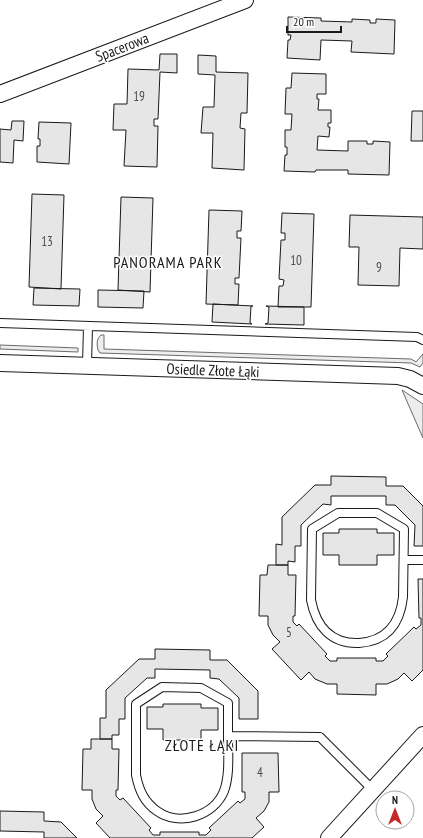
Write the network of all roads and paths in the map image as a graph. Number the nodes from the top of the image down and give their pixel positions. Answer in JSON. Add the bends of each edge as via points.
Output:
{"nodes":[{"id":1,"x":245,"y":0,"type":"edge"},
{"id":2,"x":0,"y":94,"type":"edge"},
{"id":3,"x":0,"y":323,"type":"edge"},
{"id":4,"x":88,"y":326,"type":"junction"},
{"id":5,"x":423,"y":340,"type":"edge"},
{"id":6,"x":0,"y":363,"type":"edge"},
{"id":7,"x":87,"y":365,"type":"junction"},
{"id":8,"x":422,"y":384,"type":"edge"},
{"id":9,"x":404,"y":560,"type":"junction"},
{"id":10,"x":423,"y":560,"type":"edge"},
{"id":11,"x":423,"y":735,"type":"edge"},
{"id":12,"x":228,"y":736,"type":"junction"},
{"id":13,"x":373,"y":790,"type":"junction"},
{"id":14,"x":329,"y":838,"type":"edge"}],
"edges":[{"from":1,"to":2,"type":"street","name":"Spacerowa"},
{"from":3,"to":4,"type":"lane"},
{"from":4,"to":5,"type":"lane","via":[[417,337]]},
{"from":4,"to":7,"type":"lane"},
{"from":6,"to":7,"type":"street","name":"Osiedle Złote Łąki"},
{"from":7,"to":8,"type":"street","name":"Osiedle Złote Łąki","via":[[398,376]]},
{"from":9,"to":9,"type":"lane","via":[[404,528],[377,513],[338,513],[312,529],[311,600],[313,612],[325,630],[333,638],[354,643],[377,640],[386,634],[399,618],[402,608]]},
{"from":9,"to":10,"type":"lane"},
{"from":11,"to":13,"type":"street"},
{"from":12,"to":12,"type":"lane","via":[[228,703],[201,688],[162,688],[136,704],[136,775],[142,796],[158,812],[179,818],[202,814],[211,809],[226,783]]},
{"from":12,"to":13,"type":"lane","via":[[320,737]]},
{"from":13,"to":14,"type":"street"}]}
